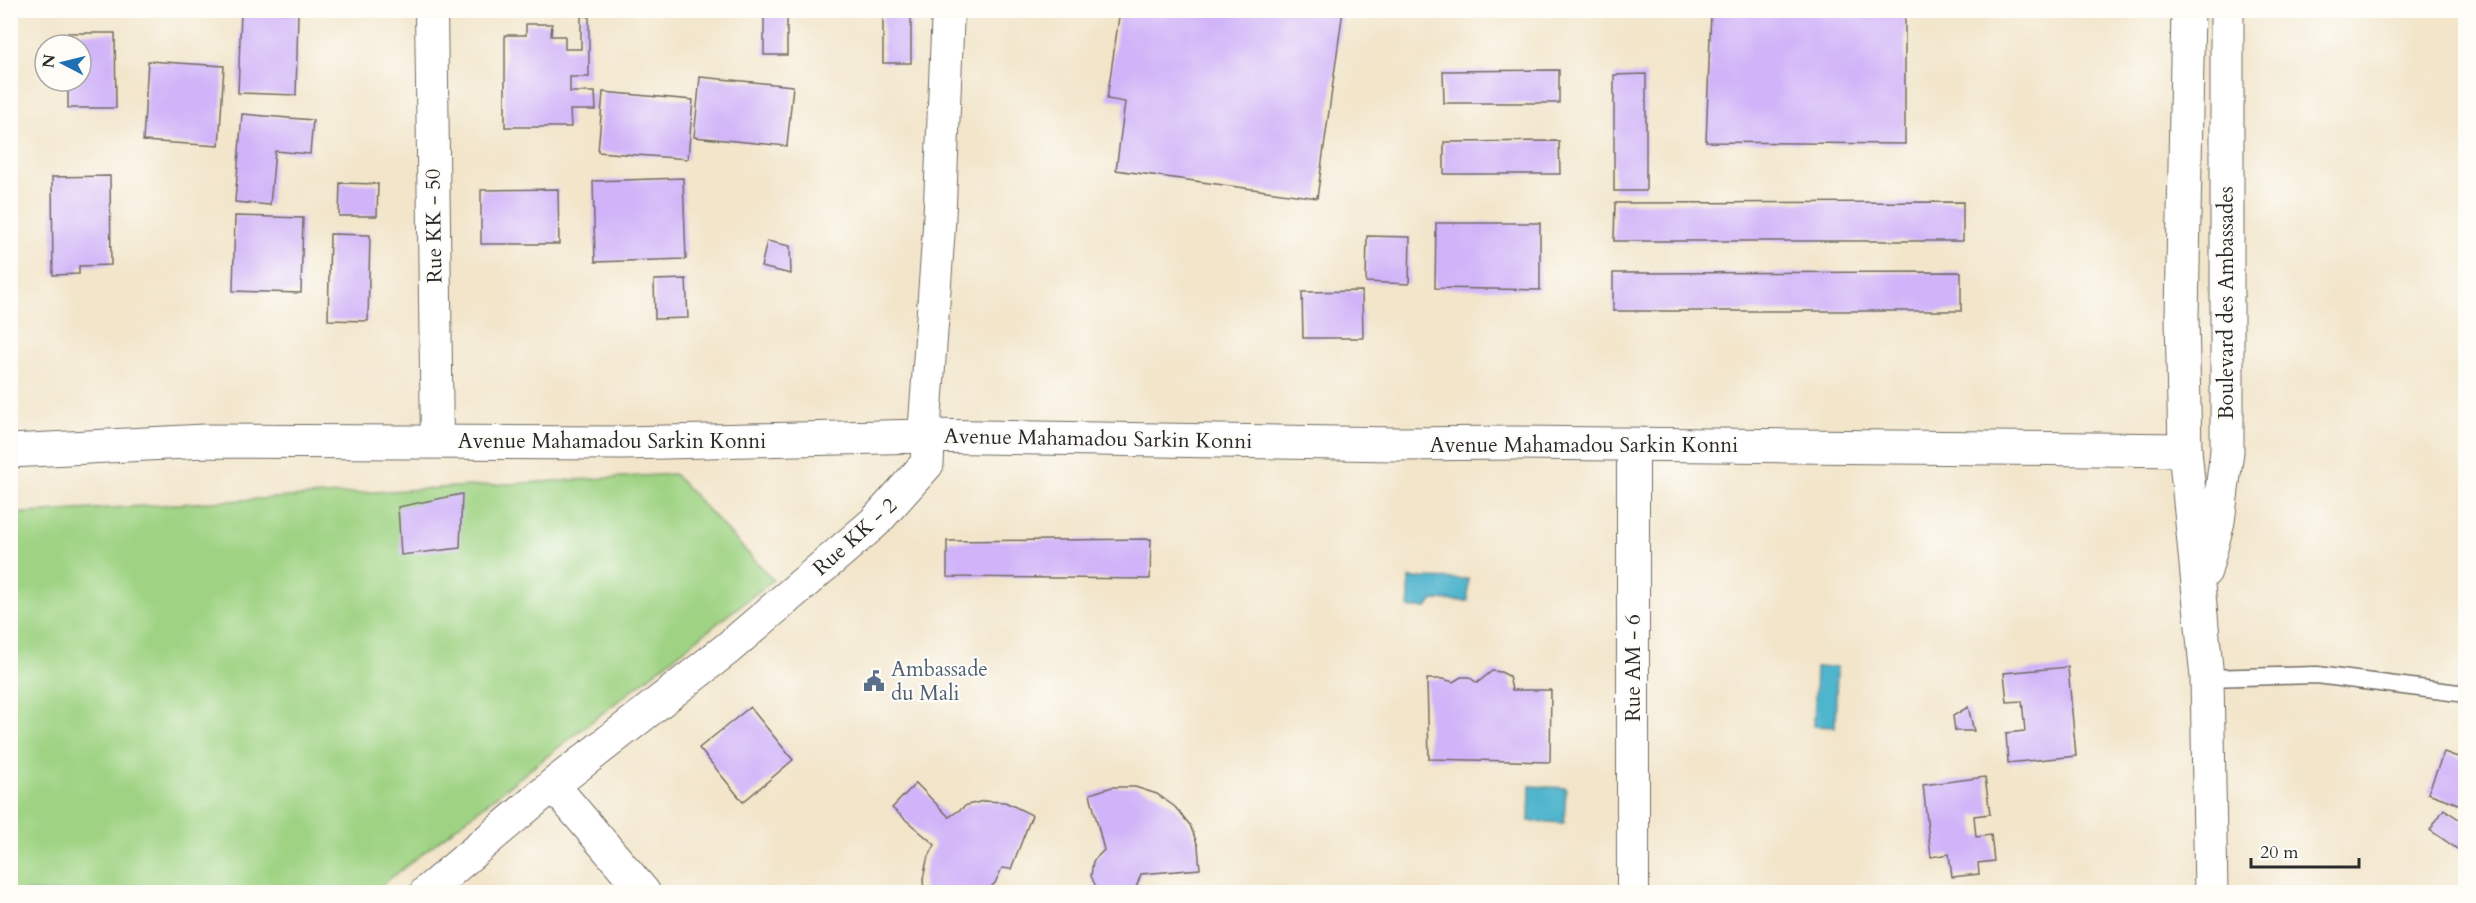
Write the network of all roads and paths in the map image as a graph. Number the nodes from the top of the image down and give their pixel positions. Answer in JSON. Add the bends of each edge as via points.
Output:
{"nodes":[{"id":1,"x":431,"y":10,"type":"edge"},
{"id":2,"x":948,"y":10,"type":"edge"},
{"id":3,"x":2188,"y":10,"type":"edge"},
{"id":4,"x":2227,"y":10,"type":"edge"},
{"id":5,"x":924,"y":436,"type":"junction"},
{"id":6,"x":437,"y":442,"type":"junction"},
{"id":7,"x":1632,"y":444,"type":"junction"},
{"id":8,"x":2185,"y":450,"type":"junction"},
{"id":9,"x":10,"y":451,"type":"edge"},
{"id":10,"x":2199,"y":593,"type":"junction"},
{"id":11,"x":2207,"y":678,"type":"junction"},
{"id":12,"x":2466,"y":694,"type":"edge"},
{"id":13,"x":553,"y":785,"type":"junction"},
{"id":14,"x":426,"y":892,"type":"edge"},
{"id":15,"x":644,"y":892,"type":"edge"},
{"id":16,"x":1633,"y":892,"type":"edge"},
{"id":17,"x":2211,"y":892,"type":"edge"}],
"edges":[{"from":1,"to":6,"type":"street","name":"Rue KK - 50"},
{"from":2,"to":5,"type":"street","name":"Rue KK - 2"},
{"from":3,"to":8,"type":"street","name":"Boulevard des Ambassades","via":[[2182,317]]},
{"from":4,"to":10,"type":"street","name":"Boulevard des Ambassades","via":[[2227,451],[2218,521]]},
{"from":5,"to":6,"type":"street","name":"Avenue Mahamadou Sarkin Konni","via":[[623,443]]},
{"from":5,"to":7,"type":"street","name":"Avenue Mahamadou Sarkin Konni"},
{"from":5,"to":13,"type":"street","name":"Rue KK - 2","via":[[928,444],[927,464],[875,522],[727,649]]},
{"from":6,"to":9,"type":"street","name":"Avenue Mahamadou Sarkin Konni","via":[[205,441]]},
{"from":7,"to":8,"type":"street","name":"Avenue Mahamadou Sarkin Konni"},
{"from":7,"to":16,"type":"street","name":"Rue AM - 6"},
{"from":8,"to":10,"type":"street","name":"Boulevard des Ambassades"},
{"from":10,"to":11,"type":"street","name":"Boulevard des Ambassades"},
{"from":11,"to":12,"type":"lane","via":[[2317,675]]},
{"from":11,"to":17,"type":"street","name":"Boulevard des Ambassades"},
{"from":13,"to":14,"type":"street","name":"Rue KK - 2"},
{"from":13,"to":15,"type":"street"}]}
